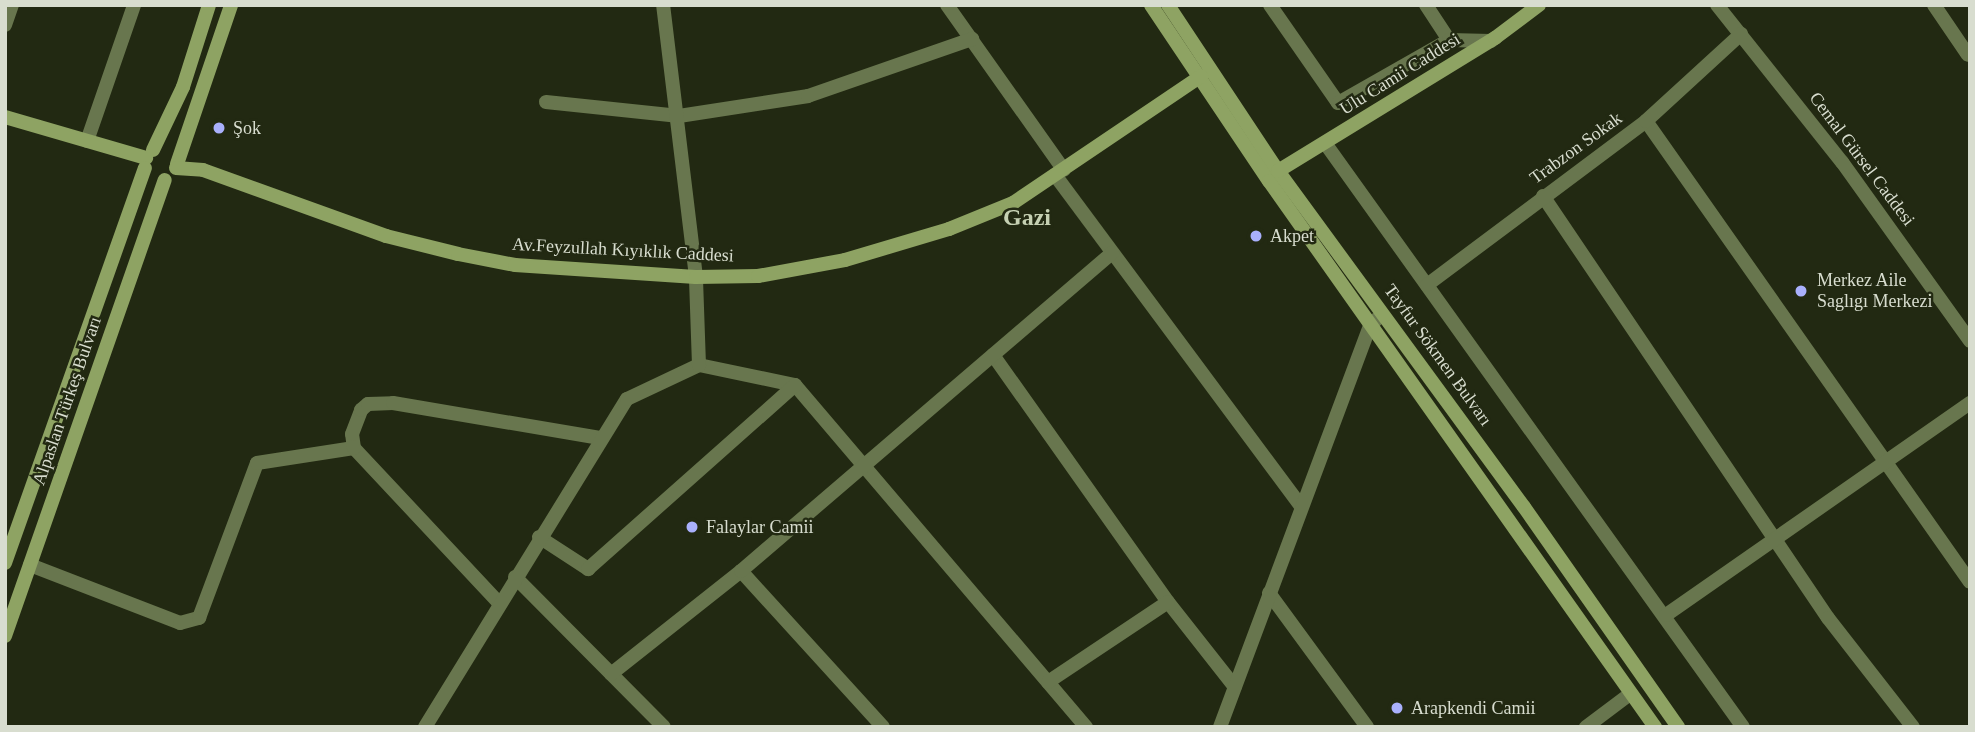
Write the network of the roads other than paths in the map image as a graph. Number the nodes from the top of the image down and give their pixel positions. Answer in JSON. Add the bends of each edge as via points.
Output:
{"nodes":[{"id":1,"x":12,"y":5,"type":"edge"},
{"id":2,"x":134,"y":5,"type":"edge"},
{"id":3,"x":209,"y":5,"type":"edge"},
{"id":4,"x":231,"y":5,"type":"edge"},
{"id":5,"x":663,"y":5,"type":"edge"},
{"id":6,"x":947,"y":5,"type":"edge"},
{"id":7,"x":1152,"y":5,"type":"edge"},
{"id":8,"x":1168,"y":5,"type":"edge"},
{"id":9,"x":1270,"y":5,"type":"edge"},
{"id":10,"x":1426,"y":5,"type":"edge"},
{"id":11,"x":1539,"y":5,"type":"edge"},
{"id":12,"x":1717,"y":5,"type":"edge"},
{"id":13,"x":1934,"y":5,"type":"edge"},
{"id":14,"x":5,"y":24,"type":"edge"},
{"id":15,"x":1741,"y":34,"type":"junction"},
{"id":16,"x":972,"y":38,"type":"junction"},
{"id":17,"x":1450,"y":40,"type":"junction"},
{"id":18,"x":1491,"y":41,"type":"junction"},
{"id":19,"x":1968,"y":55,"type":"edge"},
{"id":20,"x":1201,"y":76,"type":"junction"},
{"id":21,"x":546,"y":102,"type":"dead end"},
{"id":22,"x":678,"y":116,"type":"junction"},
{"id":23,"x":5,"y":117,"type":"edge"},
{"id":24,"x":1646,"y":121,"type":"junction"},
{"id":25,"x":88,"y":141,"type":"junction"},
{"id":26,"x":1325,"y":142,"type":"junction"},
{"id":27,"x":148,"y":159,"type":"junction"},
{"id":28,"x":176,"y":166,"type":"junction"},
{"id":29,"x":1279,"y":171,"type":"junction"},
{"id":30,"x":1059,"y":172,"type":"junction"},
{"id":31,"x":165,"y":180,"type":"junction"},
{"id":32,"x":1543,"y":196,"type":"junction"},
{"id":33,"x":1112,"y":253,"type":"junction"},
{"id":34,"x":696,"y":277,"type":"junction"},
{"id":35,"x":1427,"y":285,"type":"junction"},
{"id":36,"x":1384,"y":313,"type":"junction"},
{"id":37,"x":1370,"y":325,"type":"junction"},
{"id":38,"x":1970,"y":341,"type":"edge"},
{"id":39,"x":993,"y":355,"type":"junction"},
{"id":40,"x":699,"y":365,"type":"junction"},
{"id":41,"x":795,"y":386,"type":"junction"},
{"id":42,"x":1970,"y":403,"type":"edge"},
{"id":43,"x":600,"y":438,"type":"junction"},
{"id":44,"x":354,"y":449,"type":"junction"},
{"id":45,"x":1882,"y":462,"type":"junction"},
{"id":46,"x":865,"y":466,"type":"junction"},
{"id":47,"x":1301,"y":506,"type":"junction"},
{"id":48,"x":540,"y":537,"type":"junction"},
{"id":49,"x":1775,"y":539,"type":"junction"},
{"id":50,"x":5,"y":564,"type":"edge"},
{"id":51,"x":30,"y":565,"type":"junction"},
{"id":52,"x":741,"y":571,"type":"junction"},
{"id":53,"x":515,"y":577,"type":"junction"},
{"id":54,"x":1970,"y":582,"type":"edge"},
{"id":55,"x":1269,"y":593,"type":"junction"},
{"id":56,"x":1168,"y":602,"type":"junction"},
{"id":57,"x":499,"y":603,"type":"junction"},
{"id":58,"x":1666,"y":615,"type":"junction"},
{"id":59,"x":5,"y":636,"type":"edge"},
{"id":60,"x":611,"y":674,"type":"junction"},
{"id":61,"x":1048,"y":682,"type":"junction"},
{"id":62,"x":1235,"y":687,"type":"junction"},
{"id":63,"x":1630,"y":694,"type":"junction"},
{"id":64,"x":425,"y":727,"type":"edge"},
{"id":65,"x":664,"y":727,"type":"edge"},
{"id":66,"x":883,"y":727,"type":"edge"},
{"id":67,"x":1086,"y":727,"type":"edge"},
{"id":68,"x":1220,"y":727,"type":"edge"},
{"id":69,"x":1367,"y":727,"type":"edge"},
{"id":70,"x":1586,"y":727,"type":"edge"},
{"id":71,"x":1655,"y":727,"type":"edge"},
{"id":72,"x":1678,"y":727,"type":"edge"},
{"id":73,"x":1743,"y":727,"type":"edge"},
{"id":74,"x":1913,"y":727,"type":"edge"}],
"edges":[{"from":1,"to":14,"type":"street"},
{"from":2,"to":25,"type":"street"},
{"from":3,"to":27,"type":"main road","name":"Alpaslan Türkeş Bulvarı","via":[[183,87]]},
{"from":4,"to":28,"type":"main road","name":"Alpaslan Türkeş Bulvarı"},
{"from":5,"to":22,"type":"street"},
{"from":6,"to":16,"type":"street"},
{"from":7,"to":20,"type":"main road","name":"Tayfur Sökmen Bulvarı"},
{"from":8,"to":29,"type":"main road","name":"Tayfur Sökmen Bulvarı"},
{"from":9,"to":17,"type":"street","via":[[1338,103]]},
{"from":10,"to":17,"type":"street"},
{"from":11,"to":18,"type":"main road","name":"Ulu Camii Caddesi"},
{"from":12,"to":15,"type":"street","name":"Cemal Gürsel Caddesi"},
{"from":13,"to":19,"type":"street"},
{"from":15,"to":24,"type":"street","name":"Trabzon Sokak"},
{"from":15,"to":38,"type":"street","name":"Cemal Gürsel Caddesi","via":[[1842,162]]},
{"from":16,"to":22,"type":"street","via":[[808,96]]},
{"from":16,"to":30,"type":"street"},
{"from":17,"to":18,"type":"street"},
{"from":18,"to":26,"type":"main road","name":"Ulu Camii Caddesi"},
{"from":20,"to":30,"type":"main road","name":"Av.Feyzullah Kıyıklık Caddesi"},
{"from":20,"to":37,"type":"main road","name":"Tayfur Sökmen Bulvarı"},
{"from":21,"to":22,"type":"street"},
{"from":22,"to":34,"type":"street"},
{"from":23,"to":25,"type":"main road"},
{"from":24,"to":32,"type":"street","name":"Trabzon Sokak"},
{"from":24,"to":45,"type":"street"},
{"from":25,"to":27,"type":"main road"},
{"from":26,"to":29,"type":"main road","name":"Ulu Camii Caddesi"},
{"from":26,"to":35,"type":"street"},
{"from":27,"to":28,"type":"main road","via":[[169,151]]},
{"from":27,"to":31,"type":"main road","via":[[155,180]]},
{"from":27,"to":50,"type":"main road","name":"Alpaslan Türkeş Bulvarı"},
{"from":28,"to":31,"type":"main road","name":"Alpaslan Türkeş Bulvarı"},
{"from":28,"to":34,"type":"main road","name":"Av.Feyzullah Kıyıklık Caddesi","via":[[203,170],[386,236],[458,254],[515,265]]},
{"from":29,"to":36,"type":"main road","name":"Tayfur Sökmen Bulvarı"},
{"from":30,"to":33,"type":"street"},
{"from":30,"to":34,"type":"main road","name":"Av.Feyzullah Kıyıklık Caddesi","via":[[1000,208],[845,260],[758,276]]},
{"from":31,"to":51,"type":"main road","name":"Alpaslan Türkeş Bulvarı"},
{"from":32,"to":35,"type":"street","name":"Trabzon Sokak"},
{"from":32,"to":49,"type":"street"},
{"from":33,"to":39,"type":"street"},
{"from":33,"to":47,"type":"street"},
{"from":34,"to":40,"type":"street"},
{"from":35,"to":58,"type":"street"},
{"from":36,"to":37,"type":"street"},
{"from":36,"to":72,"type":"main road","name":"Tayfur Sökmen Bulvarı"},
{"from":37,"to":47,"type":"street"},
{"from":37,"to":63,"type":"main road","name":"Tayfur Sökmen Bulvarı"},
{"from":39,"to":46,"type":"street"},
{"from":39,"to":56,"type":"street"},
{"from":40,"to":41,"type":"street"},
{"from":40,"to":43,"type":"street","via":[[626,399]]},
{"from":41,"to":46,"type":"street"},
{"from":41,"to":48,"type":"street","via":[[588,569]]},
{"from":42,"to":45,"type":"street"},
{"from":43,"to":44,"type":"street","via":[[393,403],[368,404],[354,426]]},
{"from":43,"to":48,"type":"street"},
{"from":44,"to":51,"type":"street","via":[[257,463],[199,618],[180,623]]},
{"from":44,"to":57,"type":"street"},
{"from":45,"to":49,"type":"street"},
{"from":45,"to":54,"type":"street"},
{"from":46,"to":52,"type":"street"},
{"from":46,"to":61,"type":"street"},
{"from":47,"to":55,"type":"street"},
{"from":48,"to":53,"type":"street"},
{"from":49,"to":58,"type":"street"},
{"from":49,"to":74,"type":"street","via":[[1887,698]]},
{"from":51,"to":59,"type":"main road","name":"Alpaslan Türkeş Bulvarı"},
{"from":52,"to":60,"type":"street"},
{"from":52,"to":66,"type":"street"},
{"from":53,"to":57,"type":"street"},
{"from":53,"to":60,"type":"street"},
{"from":55,"to":62,"type":"street"},
{"from":55,"to":69,"type":"street"},
{"from":56,"to":61,"type":"street"},
{"from":56,"to":62,"type":"street"},
{"from":57,"to":64,"type":"street"},
{"from":58,"to":73,"type":"street"},
{"from":60,"to":65,"type":"street"},
{"from":61,"to":67,"type":"street"},
{"from":62,"to":68,"type":"street"},
{"from":63,"to":70,"type":"street"},
{"from":63,"to":71,"type":"main road","name":"Tayfur Sökmen Bulvarı"}]}
